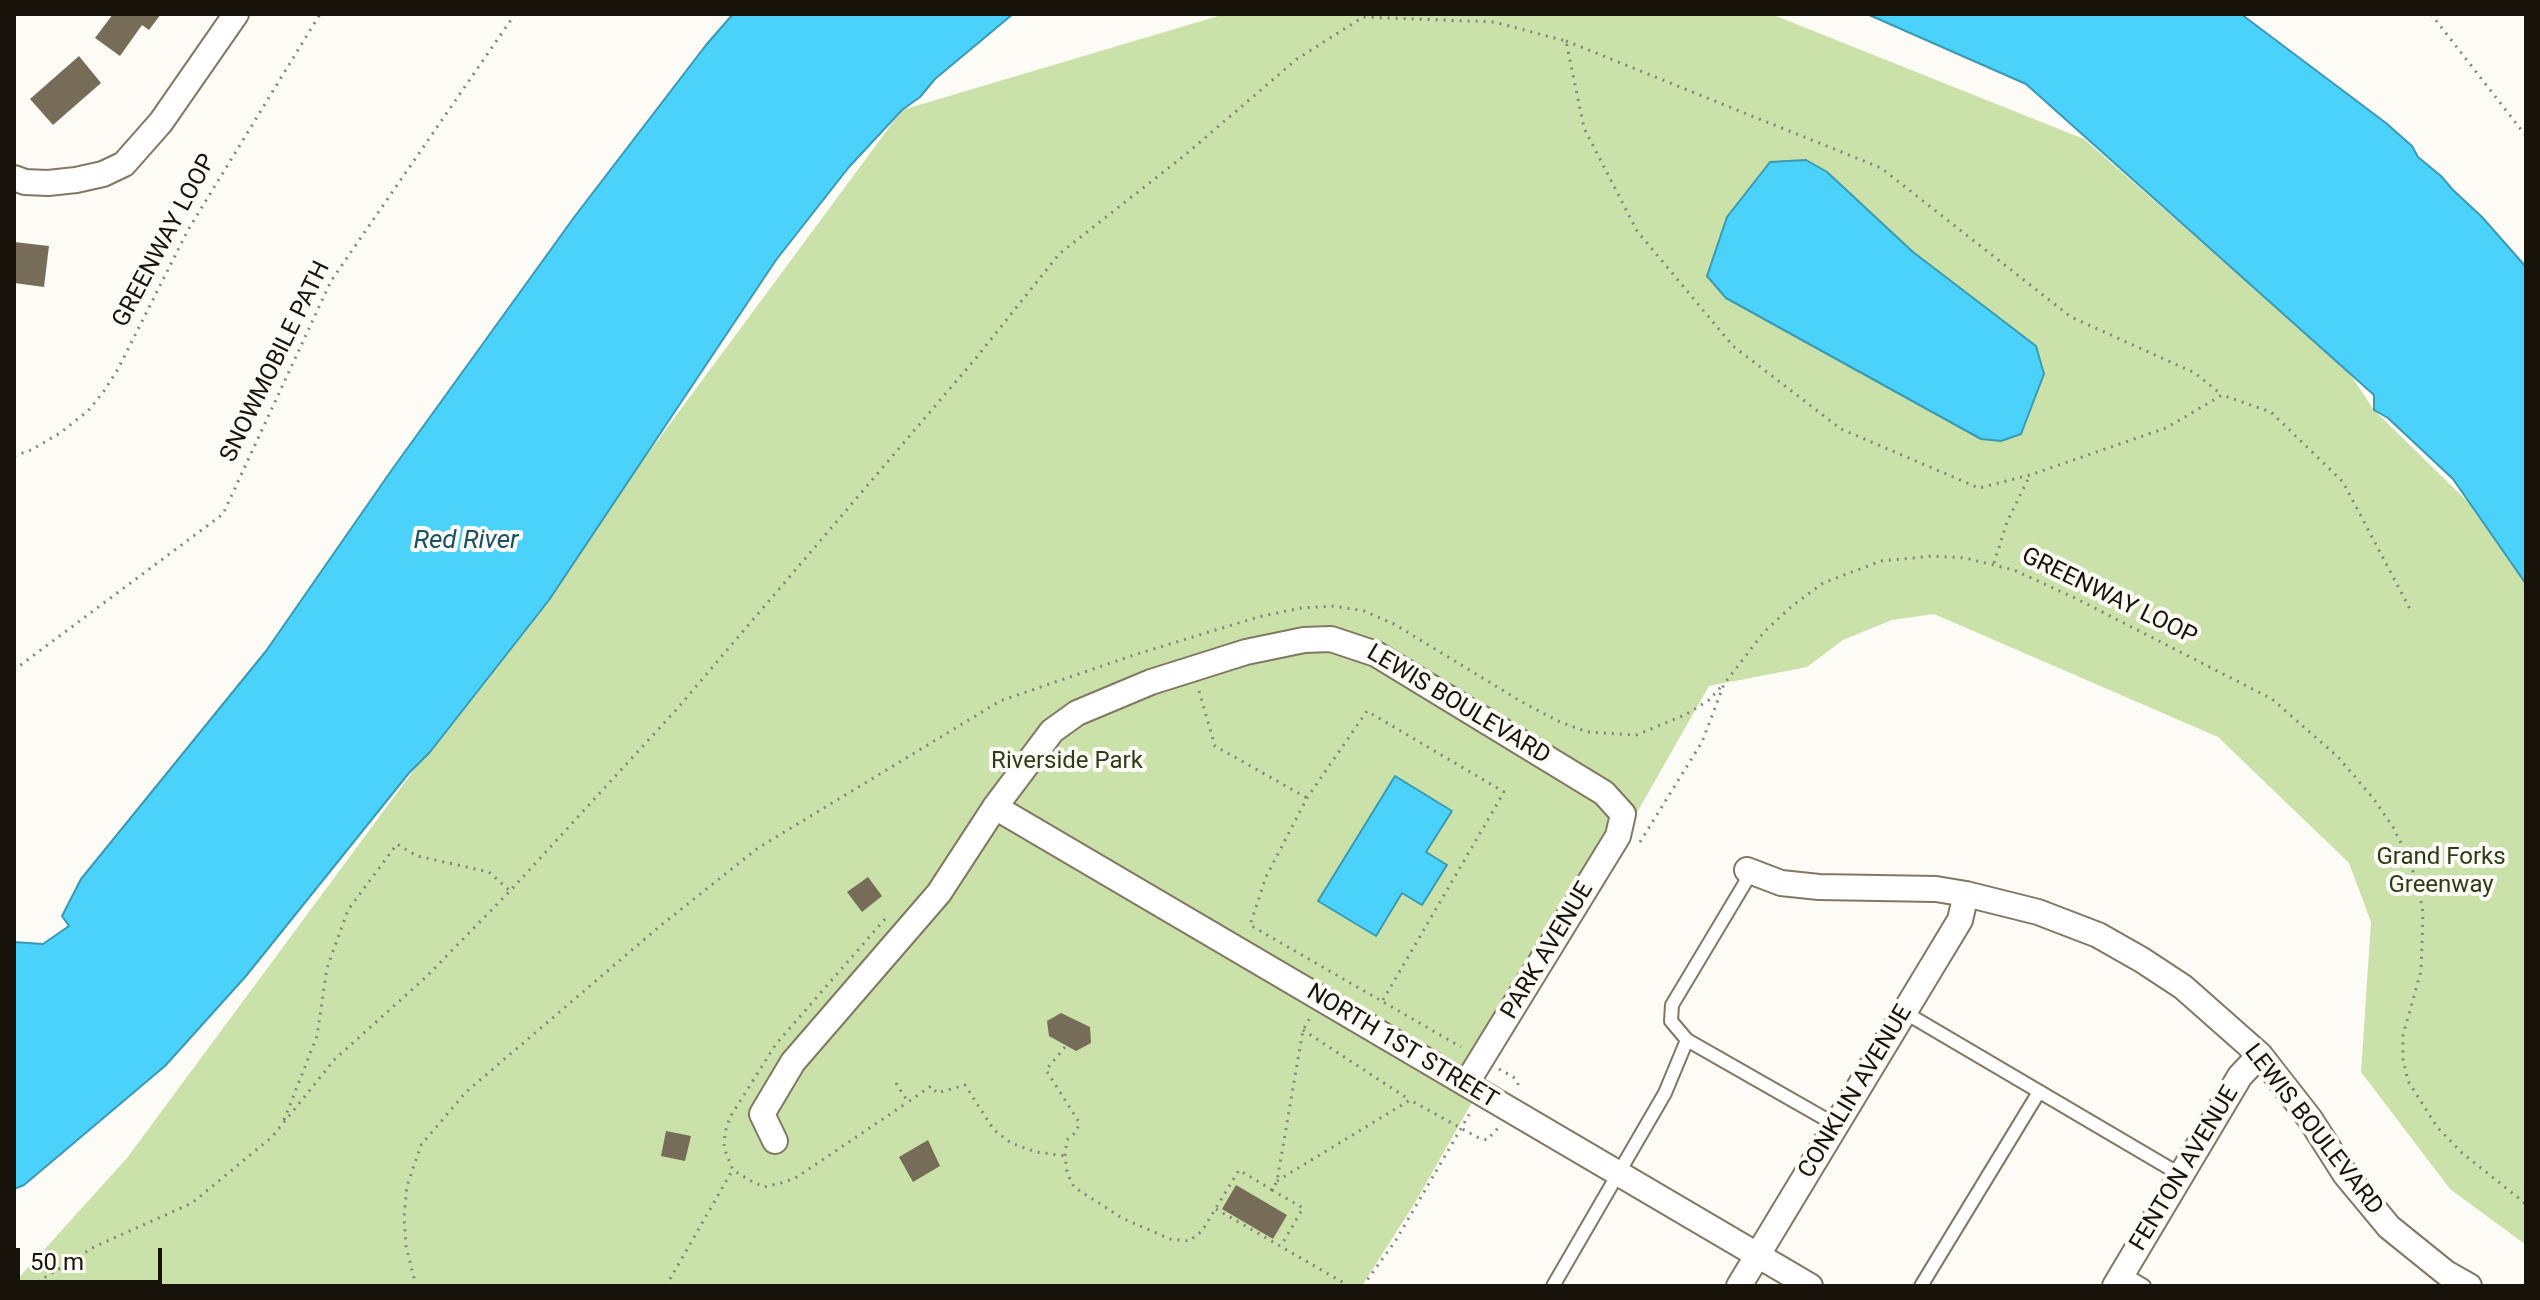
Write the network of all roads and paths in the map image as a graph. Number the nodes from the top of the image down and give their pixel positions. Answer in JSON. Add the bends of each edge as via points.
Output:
{"nodes":[{"id":1,"x":236,"y":14,"type":"edge"},
{"id":2,"x":320,"y":14,"type":"edge"},
{"id":3,"x":515,"y":14,"type":"edge"},
{"id":4,"x":2431,"y":14,"type":"edge"},
{"id":5,"x":1566,"y":41,"type":"junction"},
{"id":6,"x":2526,"y":136,"type":"edge"},
{"id":7,"x":14,"y":178,"type":"edge"},
{"id":8,"x":2222,"y":395,"type":"junction"},
{"id":9,"x":14,"y":456,"type":"edge"},
{"id":10,"x":2030,"y":475,"type":"junction"},
{"id":11,"x":1994,"y":563,"type":"junction"},
{"id":12,"x":2410,"y":609,"type":"dead end"},
{"id":13,"x":14,"y":670,"type":"edge"},
{"id":14,"x":1199,"y":691,"type":"dead end"},
{"id":15,"x":1307,"y":798,"type":"junction"},
{"id":16,"x":995,"y":807,"type":"junction"},
{"id":17,"x":1623,"y":814,"type":"joint"},
{"id":18,"x":1634,"y":851,"type":"dead end"},
{"id":19,"x":1747,"y":870,"type":"joint"},
{"id":20,"x":510,"y":891,"type":"junction"},
{"id":21,"x":1966,"y":894,"type":"junction"},
{"id":22,"x":1321,"y":999,"type":"junction"},
{"id":23,"x":1383,"y":1000,"type":"junction"},
{"id":24,"x":1904,"y":1012,"type":"junction"},
{"id":25,"x":1303,"y":1030,"type":"junction"},
{"id":26,"x":1687,"y":1040,"type":"junction"},
{"id":27,"x":1065,"y":1047,"type":"dead end"},
{"id":28,"x":2260,"y":1055,"type":"junction"},
{"id":29,"x":1482,"y":1059,"type":"junction"},
{"id":30,"x":896,"y":1083,"type":"dead end"},
{"id":31,"x":1474,"y":1089,"type":"junction"},
{"id":32,"x":2039,"y":1092,"type":"junction"},
{"id":33,"x":1410,"y":1100,"type":"junction"},
{"id":34,"x":1511,"y":1111,"type":"junction"},
{"id":35,"x":1836,"y":1125,"type":"junction"},
{"id":36,"x":281,"y":1126,"type":"junction"},
{"id":37,"x":1461,"y":1128,"type":"junction"},
{"id":38,"x":775,"y":1141,"type":"dead end"},
{"id":39,"x":1065,"y":1156,"type":"junction"},
{"id":40,"x":733,"y":1170,"type":"dead end"},
{"id":41,"x":1620,"y":1173,"type":"junction"},
{"id":42,"x":2181,"y":1175,"type":"junction"},
{"id":43,"x":1277,"y":1181,"type":"junction"},
{"id":44,"x":1272,"y":1190,"type":"junction"},
{"id":45,"x":2526,"y":1204,"type":"edge"},
{"id":46,"x":1216,"y":1209,"type":"junction"},
{"id":47,"x":1281,"y":1246,"type":"junction"},
{"id":48,"x":1758,"y":1255,"type":"junction"},
{"id":49,"x":2119,"y":1280,"type":"edge"},
{"id":50,"x":31,"y":1286,"type":"edge"},
{"id":51,"x":666,"y":1286,"type":"edge"},
{"id":52,"x":1349,"y":1286,"type":"edge"},
{"id":53,"x":1363,"y":1286,"type":"edge"},
{"id":54,"x":1553,"y":1286,"type":"edge"},
{"id":55,"x":1739,"y":1286,"type":"edge"},
{"id":56,"x":1810,"y":1286,"type":"edge"},
{"id":57,"x":1921,"y":1286,"type":"edge"},
{"id":58,"x":2144,"y":1286,"type":"edge"},
{"id":59,"x":2469,"y":1286,"type":"edge"}],
"edges":[{"from":1,"to":7,"type":"street","via":[[161,122],[124,164],[103,174],[62,181]]},
{"from":2,"to":9,"type":"path","name":"GREENWAY LOOP","via":[[188,230],[104,391],[60,433]]},
{"from":3,"to":13,"type":"path","name":"SNOWMOBILE PATH","via":[[331,281],[223,514]]},
{"from":4,"to":6,"type":"path"},
{"from":5,"to":8,"type":"path","via":[[1881,168],[2071,317],[2195,373]]},
{"from":5,"to":10,"type":"path","via":[[1584,128],[1637,231],[1733,346],[1841,429],[1979,488]]},
{"from":5,"to":20,"type":"path","via":[[1494,22],[1363,17],[1297,59],[1059,254],[676,710]]},
{"from":8,"to":10,"type":"path","via":[[2166,428]]},
{"from":8,"to":12,"type":"path","via":[[2271,412],[2343,482]]},
{"from":10,"to":11,"type":"path"},
{"from":11,"to":18,"type":"path","name":"GREENWAY LOOP","via":[[1932,556],[1881,561],[1823,583],[1792,606],[1764,632],[1724,684],[1702,742]]},
{"from":11,"to":45,"type":"path","name":"GREENWAY LOOP","via":[[2077,599],[2272,699],[2338,757],[2364,788],[2408,857],[2423,913],[2421,971],[2403,1035],[2408,1081],[2437,1127]]},
{"from":14,"to":15,"type":"path","via":[[1215,746]]},
{"from":15,"to":23,"type":"path","via":[[1266,877],[1250,925]]},
{"from":15,"to":23,"type":"path","via":[[1367,711],[1504,792]]},
{"from":16,"to":17,"type":"street","name":"LEWIS BOULEVARD","via":[[1052,731],[1077,713],[1151,682],[1246,652],[1331,639],[1376,654],[1604,793]]},
{"from":16,"to":22,"type":"street","name":"NORTH 1ST STREET"},
{"from":16,"to":38,"type":"street","name":"LEWIS BOULEVARD","via":[[939,893],[786,1073],[762,1114]]},
{"from":17,"to":29,"type":"street","name":"PARK AVENUE","via":[[1618,836]]},
{"from":19,"to":21,"type":"street","name":"LEWIS BOULEVARD","via":[[1781,883]]},
{"from":19,"to":26,"type":"lane","via":[[1745,883],[1672,1005],[1671,1021]]},
{"from":20,"to":36,"type":"path","via":[[335,1059]]},
{"from":20,"to":36,"type":"path","via":[[489,872],[417,856],[397,844],[348,910],[327,968],[317,1036]]},
{"from":21,"to":24,"type":"street","name":"CONKLIN AVENUE","via":[[1960,920]]},
{"from":21,"to":28,"type":"street","name":"LEWIS BOULEVARD","via":[[2038,912],[2098,935],[2183,987]]},
{"from":22,"to":25,"type":"path"},
{"from":22,"to":31,"type":"street","name":"NORTH 1ST STREET"},
{"from":23,"to":29,"type":"path"},
{"from":24,"to":32,"type":"lane"},
{"from":24,"to":35,"type":"street","name":"CONKLIN AVENUE"},
{"from":25,"to":33,"type":"path"},
{"from":25,"to":43,"type":"path"},
{"from":26,"to":35,"type":"lane"},
{"from":26,"to":41,"type":"lane","via":[[1665,1093]]},
{"from":27,"to":39,"type":"path","via":[[1046,1070],[1079,1122],[1067,1140]]},
{"from":28,"to":42,"type":"street","name":"FENTON AVENUE","via":[[2240,1076]]},
{"from":28,"to":59,"type":"street","name":"LEWIS BOULEVARD","via":[[2389,1227]]},
{"from":29,"to":31,"type":"street","name":"PARK AVENUE"},
{"from":29,"to":34,"type":"path","via":[[1519,1083]]},
{"from":30,"to":39,"type":"path","via":[[908,1102],[931,1086],[937,1093],[965,1085],[994,1130],[1011,1143]]},
{"from":31,"to":34,"type":"street","name":"NORTH 1ST STREET"},
{"from":31,"to":37,"type":"path"},
{"from":32,"to":42,"type":"lane"},
{"from":32,"to":57,"type":"lane"},
{"from":33,"to":37,"type":"path"},
{"from":33,"to":43,"type":"path"},
{"from":34,"to":37,"type":"path","via":[[1487,1140]]},
{"from":34,"to":41,"type":"street","name":"NORTH 1ST STREET"},
{"from":35,"to":48,"type":"street","name":"CONKLIN AVENUE"},
{"from":36,"to":50,"type":"path","via":[[192,1203],[94,1247]]},
{"from":37,"to":53,"type":"path"},
{"from":39,"to":46,"type":"path","via":[[1074,1187],[1122,1218],[1170,1239],[1196,1237]]},
{"from":40,"to":51,"type":"path"},
{"from":41,"to":48,"type":"street","name":"NORTH 1ST STREET"},
{"from":41,"to":54,"type":"lane"},
{"from":42,"to":49,"type":"street","name":"FENTON AVENUE"},
{"from":43,"to":44,"type":"path"},
{"from":44,"to":46,"type":"path","via":[[1239,1170]]},
{"from":44,"to":47,"type":"path","via":[[1303,1208]]},
{"from":46,"to":47,"type":"path"},
{"from":47,"to":52,"type":"path"},
{"from":48,"to":55,"type":"street","name":"CONKLIN AVENUE"},
{"from":48,"to":56,"type":"street","name":"NORTH 1ST STREET"},
{"from":49,"to":58,"type":"lane"}]}
